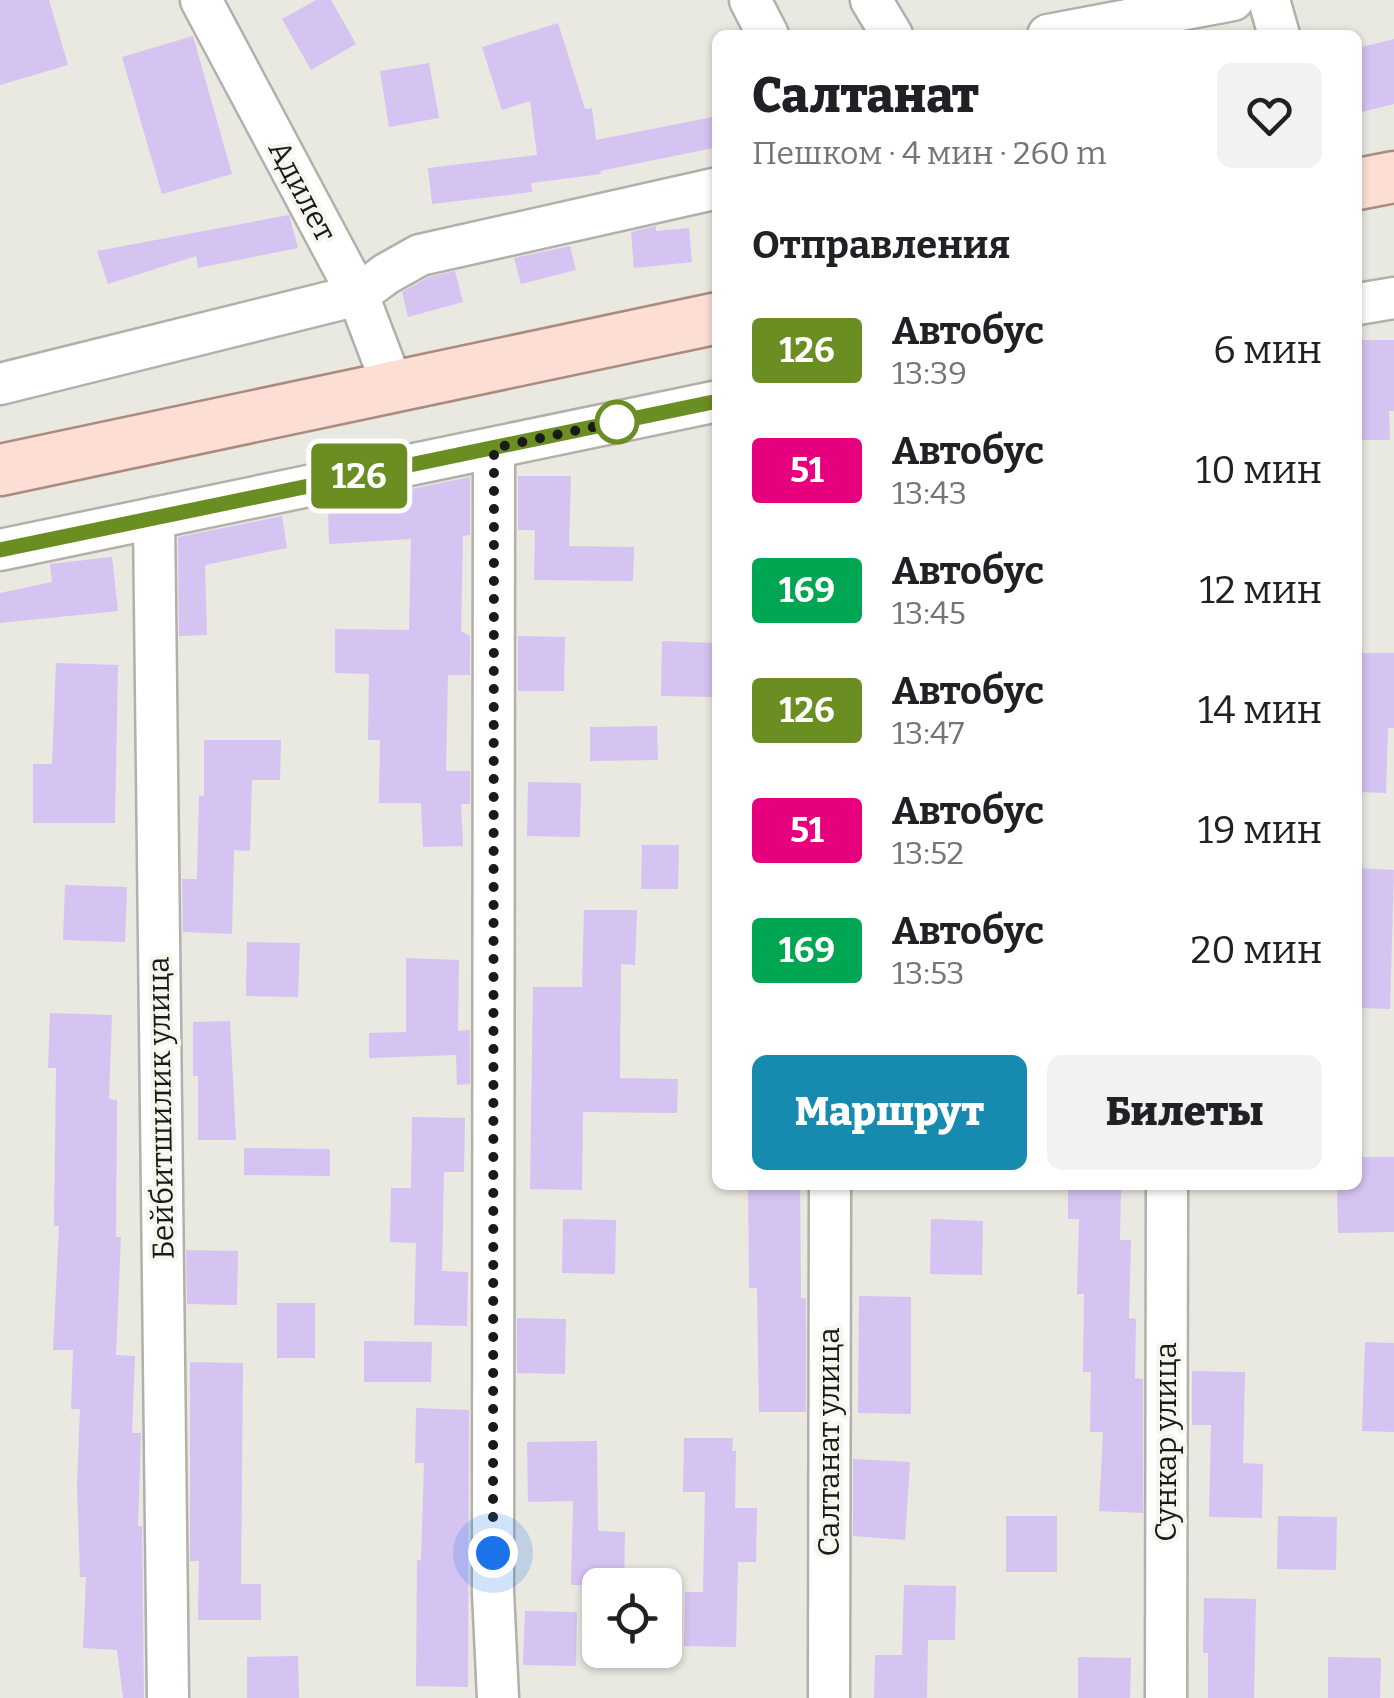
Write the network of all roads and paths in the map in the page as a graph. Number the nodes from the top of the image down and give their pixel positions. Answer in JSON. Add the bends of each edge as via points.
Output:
{"nodes":[{"id":1,"x":201,"y":0,"type":"edge"},
{"id":2,"x":750,"y":0,"type":"edge"},
{"id":3,"x":871,"y":0,"type":"edge"},
{"id":4,"x":1233,"y":0,"type":"edge"},
{"id":5,"x":1269,"y":0,"type":"edge"},
{"id":6,"x":765,"y":30,"type":"edge"},
{"id":7,"x":889,"y":30,"type":"edge"},
{"id":8,"x":1074,"y":30,"type":"edge"},
{"id":9,"x":1277,"y":30,"type":"edge"},
{"id":10,"x":1394,"y":177,"type":"edge"},
{"id":11,"x":1362,"y":183,"type":"edge"},
{"id":12,"x":712,"y":189,"type":"edge"},
{"id":13,"x":358,"y":296,"type":"junction"},
{"id":14,"x":1394,"y":298,"type":"edge"},
{"id":15,"x":1362,"y":303,"type":"edge"},
{"id":16,"x":712,"y":319,"type":"edge"},
{"id":17,"x":0,"y":384,"type":"edge"},
{"id":18,"x":393,"y":386,"type":"junction"},
{"id":19,"x":712,"y":402,"type":"edge"},
{"id":20,"x":494,"y":448,"type":"junction"},
{"id":21,"x":0,"y":470,"type":"edge"},
{"id":22,"x":154,"y":518,"type":"junction"},
{"id":23,"x":0,"y":550,"type":"edge"},
{"id":24,"x":830,"y":1190,"type":"edge"},
{"id":25,"x":1167,"y":1190,"type":"edge"},
{"id":26,"x":168,"y":1698,"type":"edge"},
{"id":27,"x":498,"y":1698,"type":"edge"},
{"id":28,"x":829,"y":1698,"type":"edge"},
{"id":29,"x":1166,"y":1698,"type":"edge"}],
"edges":[{"from":1,"to":13,"type":"street","name":"Адилет"},
{"from":2,"to":6,"type":"street"},
{"from":3,"to":7,"type":"street"},
{"from":4,"to":8,"type":"street"},
{"from":5,"to":9,"type":"street"},
{"from":10,"to":11,"type":"main road"},
{"from":12,"to":13,"type":"street","via":[[420,255]]},
{"from":13,"to":17,"type":"street"},
{"from":13,"to":18,"type":"street","name":"Адилет"},
{"from":14,"to":15,"type":"street"},
{"from":16,"to":18,"type":"main road"},
{"from":18,"to":21,"type":"main road"},
{"from":19,"to":20,"type":"street"},
{"from":20,"to":22,"type":"street"},
{"from":20,"to":27,"type":"street"},
{"from":22,"to":23,"type":"street"},
{"from":22,"to":26,"type":"street","name":"Бейбитшилик улица"},
{"from":24,"to":28,"type":"street","name":"Салтанат улица"},
{"from":25,"to":29,"type":"street","name":"Сункар улица"}]}
